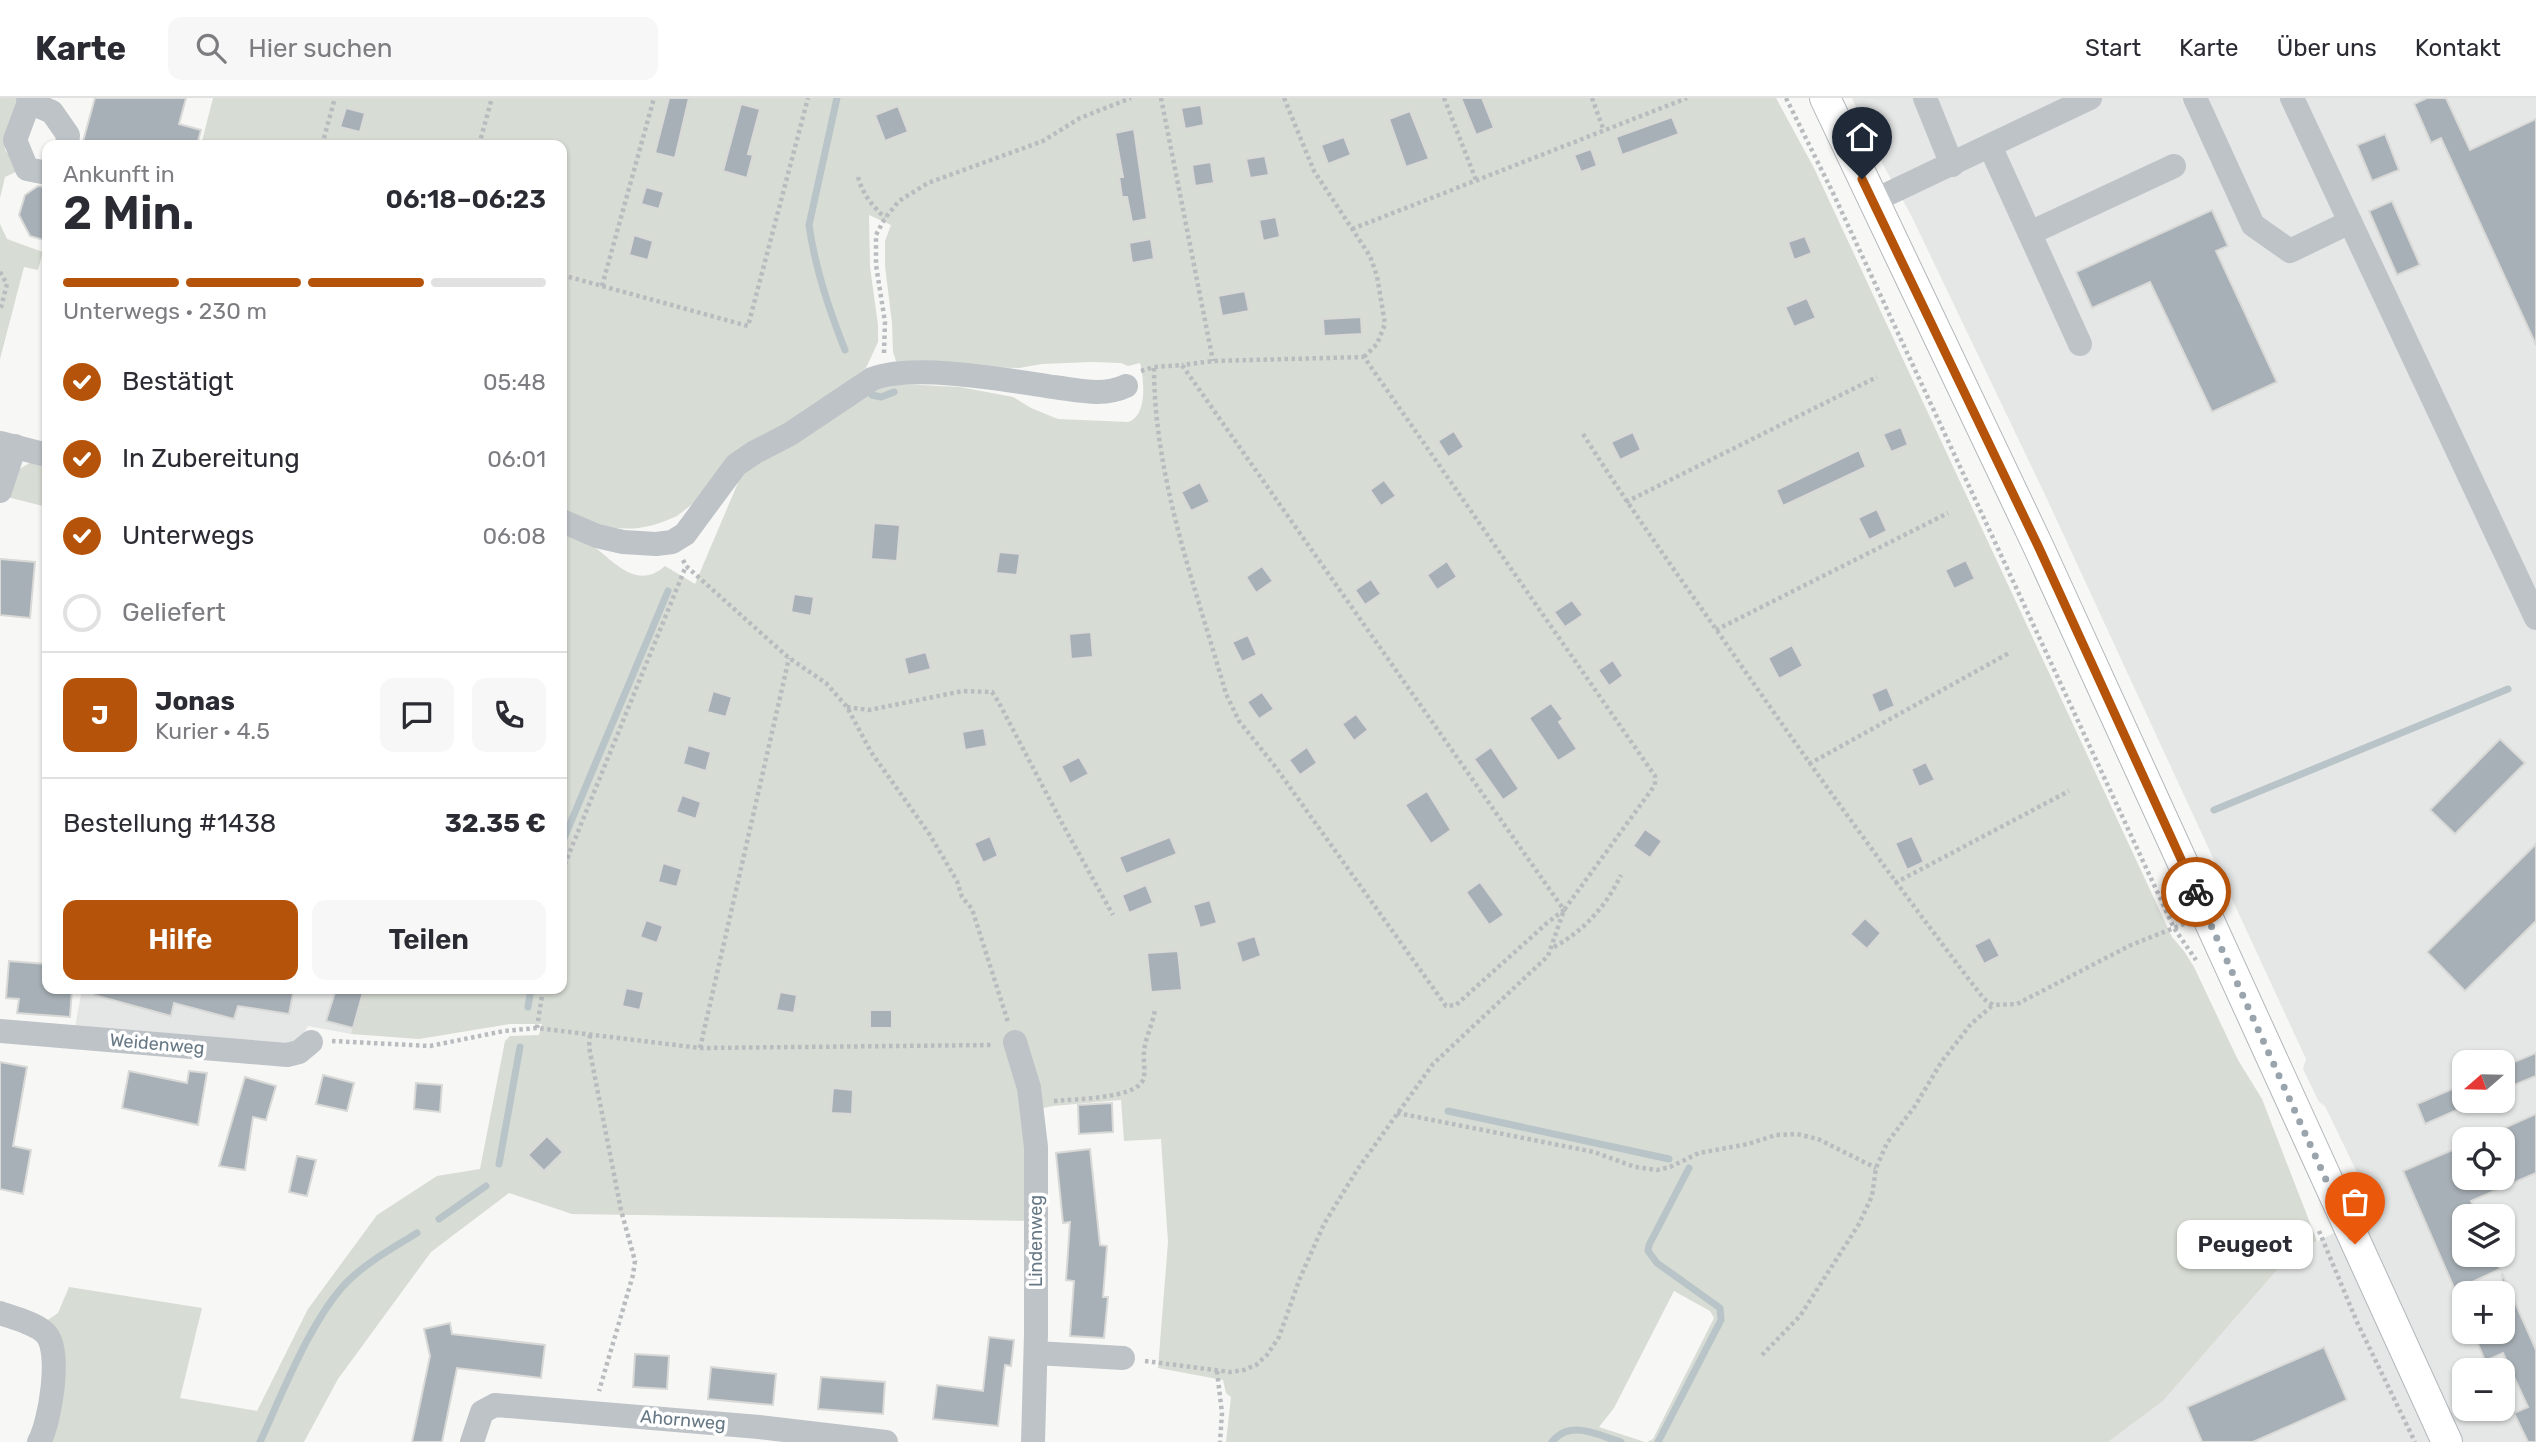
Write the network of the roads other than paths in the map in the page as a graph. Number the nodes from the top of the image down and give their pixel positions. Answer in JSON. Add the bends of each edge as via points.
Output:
{"nodes":[{"id":1,"x":1825,"y":98,"type":"edge"},
{"id":2,"x":1925,"y":98,"type":"edge"},
{"id":3,"x":2090,"y":98,"type":"edge"},
{"id":4,"x":2195,"y":98,"type":"edge"},
{"id":5,"x":2295,"y":99,"type":"edge"},
{"id":6,"x":28,"y":100,"type":"edge"},
{"id":7,"x":67,"y":140,"type":"edge"},
{"id":8,"x":1990,"y":146,"type":"junction"},
{"id":9,"x":1952,"y":165,"type":"junction"},
{"id":10,"x":2174,"y":166,"type":"dead end"},
{"id":11,"x":42,"y":173,"type":"edge"},
{"id":12,"x":1873,"y":201,"type":"junction"},
{"id":13,"x":2350,"y":222,"type":"junction"},
{"id":14,"x":2030,"y":233,"type":"junction"},
{"id":15,"x":2080,"y":344,"type":"dead end"},
{"id":16,"x":1126,"y":386,"type":"dead end"},
{"id":17,"x":7,"y":444,"type":"edge"},
{"id":18,"x":42,"y":454,"type":"edge"},
{"id":19,"x":0,"y":491,"type":"edge"},
{"id":20,"x":567,"y":523,"type":"edge"},
{"id":21,"x":2536,"y":618,"type":"edge"},
{"id":22,"x":0,"y":1031,"type":"edge"},
{"id":23,"x":310,"y":1042,"type":"road end"},
{"id":24,"x":1015,"y":1042,"type":"road end"},
{"id":25,"x":0,"y":1313,"type":"edge"},
{"id":26,"x":1036,"y":1353,"type":"junction"},
{"id":27,"x":1123,"y":1358,"type":"road end"},
{"id":28,"x":39,"y":1442,"type":"edge"},
{"id":29,"x":472,"y":1442,"type":"edge"},
{"id":30,"x":886,"y":1442,"type":"edge"},
{"id":31,"x":1033,"y":1442,"type":"edge"},
{"id":32,"x":2447,"y":1442,"type":"edge"}],
"edges":[{"from":1,"to":12,"type":"main road"},
{"from":2,"to":9,"type":"street"},
{"from":3,"to":8,"type":"street"},
{"from":4,"to":13,"type":"street","via":[[2253,225],[2290,251]]},
{"from":5,"to":13,"type":"street"},
{"from":6,"to":7,"type":"street","via":[[52,112]]},
{"from":6,"to":11,"type":"street","via":[[15,140],[27,169]]},
{"from":8,"to":9,"type":"street"},
{"from":8,"to":14,"type":"street"},
{"from":9,"to":12,"type":"street"},
{"from":10,"to":14,"type":"street"},
{"from":12,"to":32,"type":"main road","via":[[2039,548]]},
{"from":13,"to":21,"type":"street"},
{"from":14,"to":15,"type":"street"},
{"from":16,"to":20,"type":"street","via":[[1099,393],[981,377],[885,374],[736,466],[685,534],[672,542],[623,542]]},
{"from":17,"to":18,"type":"street"},
{"from":17,"to":19,"type":"street"},
{"from":22,"to":23,"type":"street","name":"Weidenweg","via":[[287,1055]]},
{"from":24,"to":26,"type":"street","name":"Lindenweg","via":[[1032,1105],[1036,1147]]},
{"from":25,"to":28,"type":"street","via":[[46,1334],[52,1345],[54,1370]]},
{"from":26,"to":27,"type":"street"},
{"from":26,"to":31,"type":"street","name":"Lindenweg"},
{"from":29,"to":30,"type":"street","name":"Ahornweg","via":[[482,1412],[495,1405]]}]}
